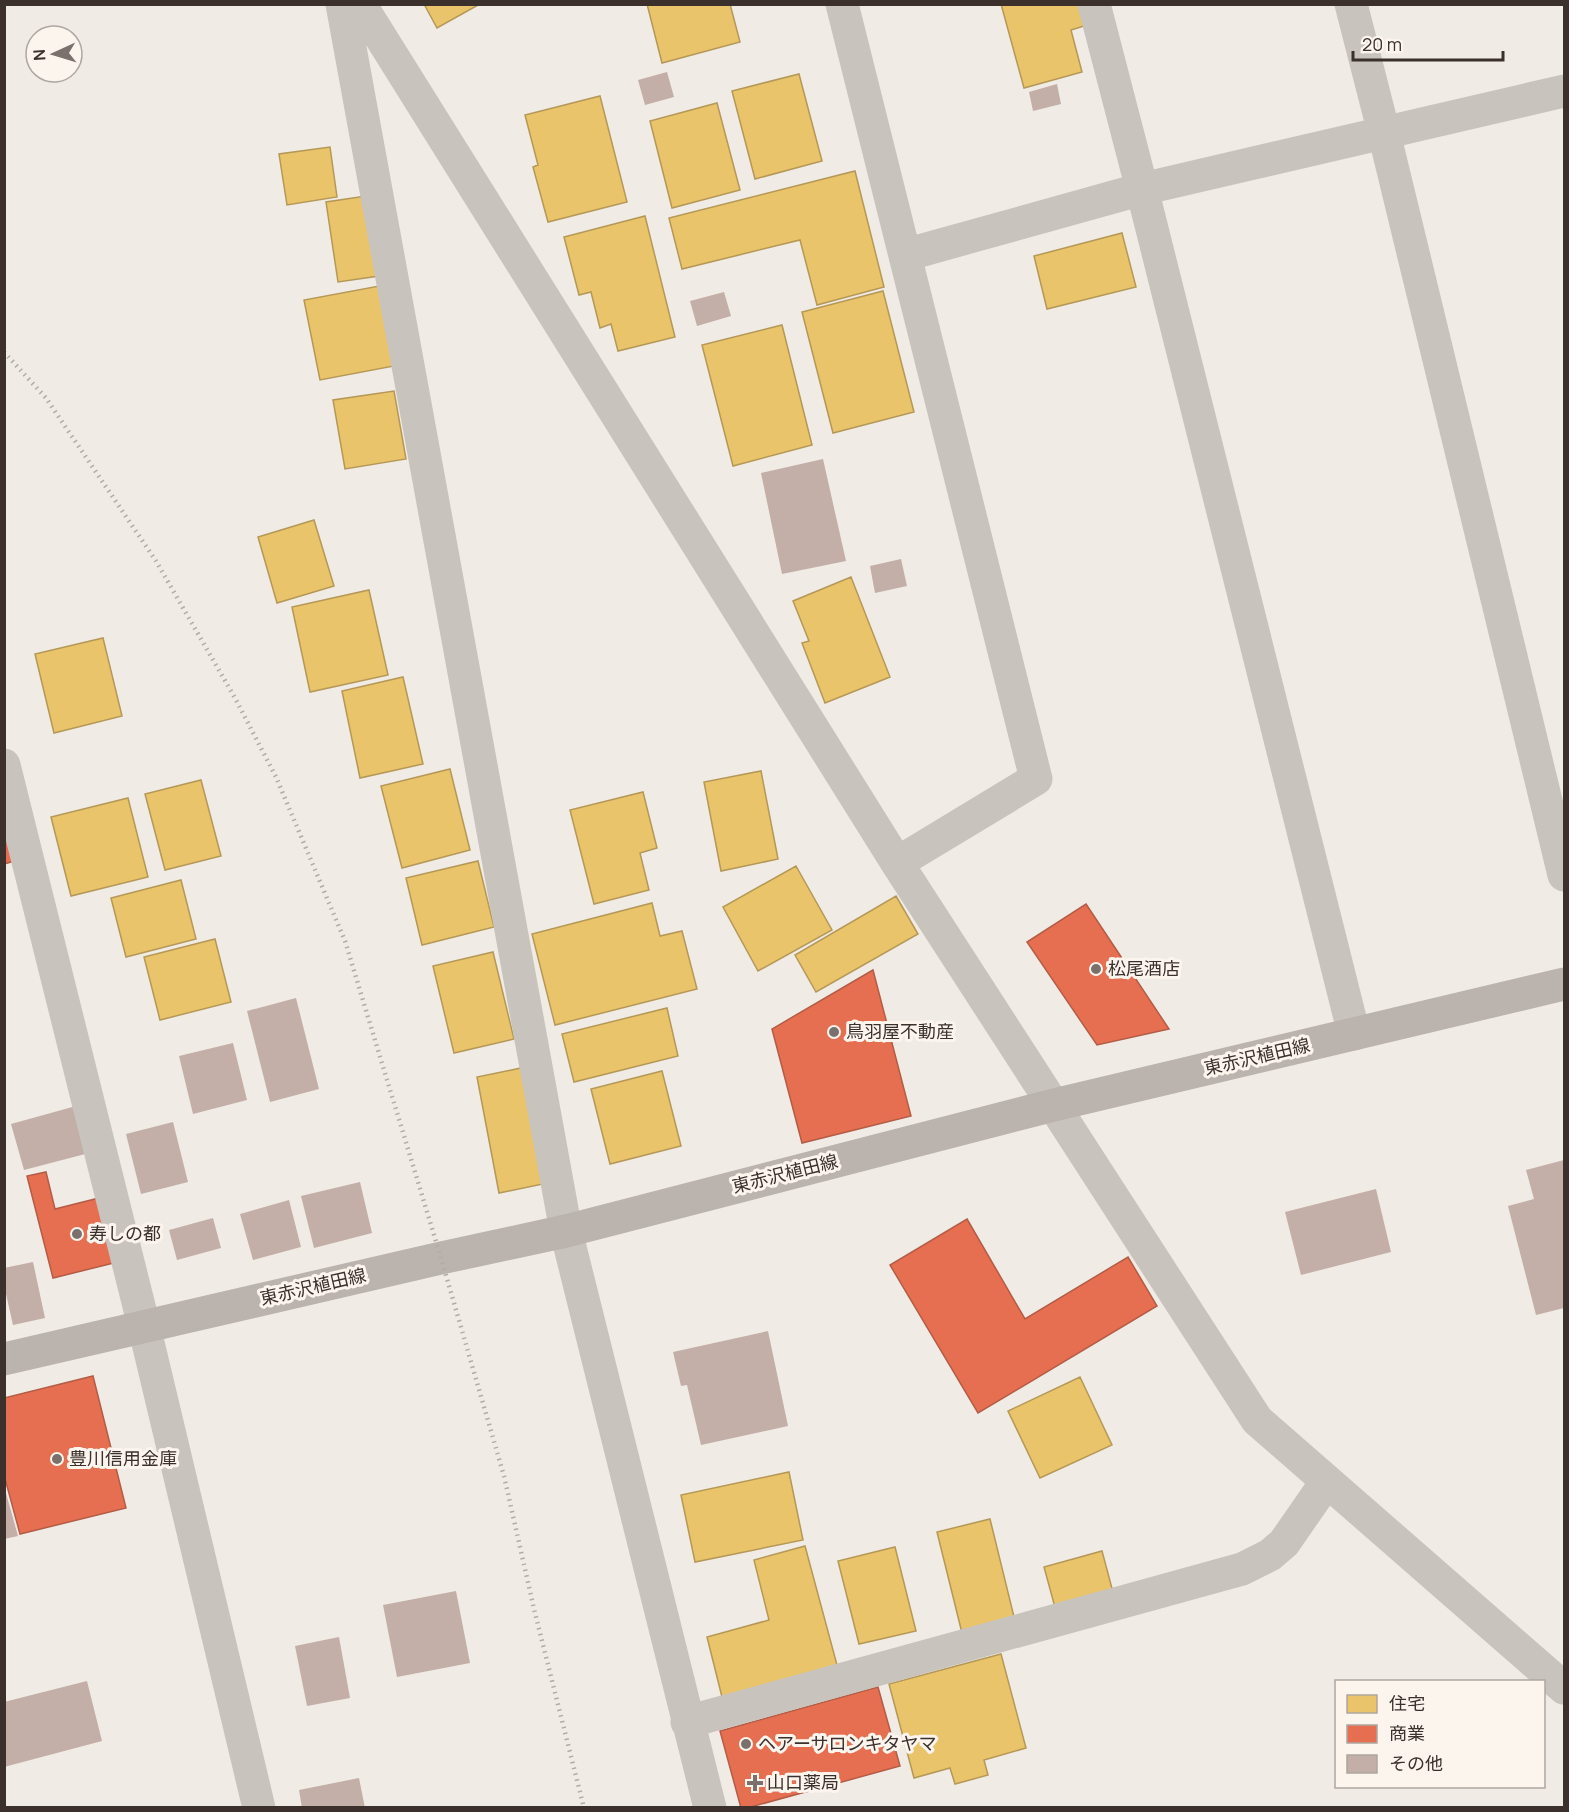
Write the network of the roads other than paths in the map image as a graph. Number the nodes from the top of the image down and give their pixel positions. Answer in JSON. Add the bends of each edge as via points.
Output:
{"nodes":[{"id":1,"x":342,"y":4,"type":"edge"},
{"id":2,"x":360,"y":4,"type":"edge"},
{"id":3,"x":842,"y":4,"type":"edge"},
{"id":4,"x":1094,"y":4,"type":"edge"},
{"id":5,"x":1351,"y":4,"type":"edge"},
{"id":6,"x":1564,"y":91,"type":"edge"},
{"id":7,"x":1384,"y":133,"type":"junction"},
{"id":8,"x":1142,"y":189,"type":"junction"},
{"id":9,"x":905,"y":255,"type":"junction"},
{"id":10,"x":4,"y":765,"type":"edge"},
{"id":11,"x":897,"y":863,"type":"junction"},
{"id":12,"x":1564,"y":874,"type":"edge"},
{"id":13,"x":1564,"y":984,"type":"edge"},
{"id":14,"x":1354,"y":1034,"type":"junction"},
{"id":15,"x":1054,"y":1105,"type":"junction"},
{"id":16,"x":566,"y":1231,"type":"junction"},
{"id":17,"x":144,"y":1326,"type":"junction"},
{"id":18,"x":4,"y":1359,"type":"edge"},
{"id":19,"x":1327,"y":1481,"type":"junction"},
{"id":20,"x":1564,"y":1688,"type":"edge"},
{"id":21,"x":687,"y":1722,"type":"junction"},
{"id":22,"x":259,"y":1808,"type":"edge"},
{"id":23,"x":710,"y":1808,"type":"edge"}],
"edges":[{"from":1,"to":16,"type":"street"},
{"from":2,"to":11,"type":"street"},
{"from":3,"to":9,"type":"street"},
{"from":4,"to":8,"type":"street"},
{"from":5,"to":7,"type":"street"},
{"from":6,"to":7,"type":"street"},
{"from":7,"to":8,"type":"street"},
{"from":7,"to":12,"type":"street"},
{"from":8,"to":9,"type":"street"},
{"from":8,"to":14,"type":"street"},
{"from":9,"to":11,"type":"street","via":[[1036,778]]},
{"from":10,"to":17,"type":"street"},
{"from":11,"to":15,"type":"street"},
{"from":13,"to":14,"type":"main road","name":"東赤沢植田線"},
{"from":14,"to":15,"type":"main road","name":"東赤沢植田線"},
{"from":15,"to":16,"type":"main road","name":"東赤沢植田線"},
{"from":15,"to":19,"type":"street","via":[[1257,1420]]},
{"from":16,"to":17,"type":"main road","name":"東赤沢植田線"},
{"from":16,"to":21,"type":"street"},
{"from":17,"to":18,"type":"main road","name":"東赤沢植田線"},
{"from":17,"to":22,"type":"street"},
{"from":19,"to":20,"type":"street"},
{"from":19,"to":21,"type":"street","via":[[1284,1543],[1242,1569]]},
{"from":21,"to":23,"type":"street"}]}
